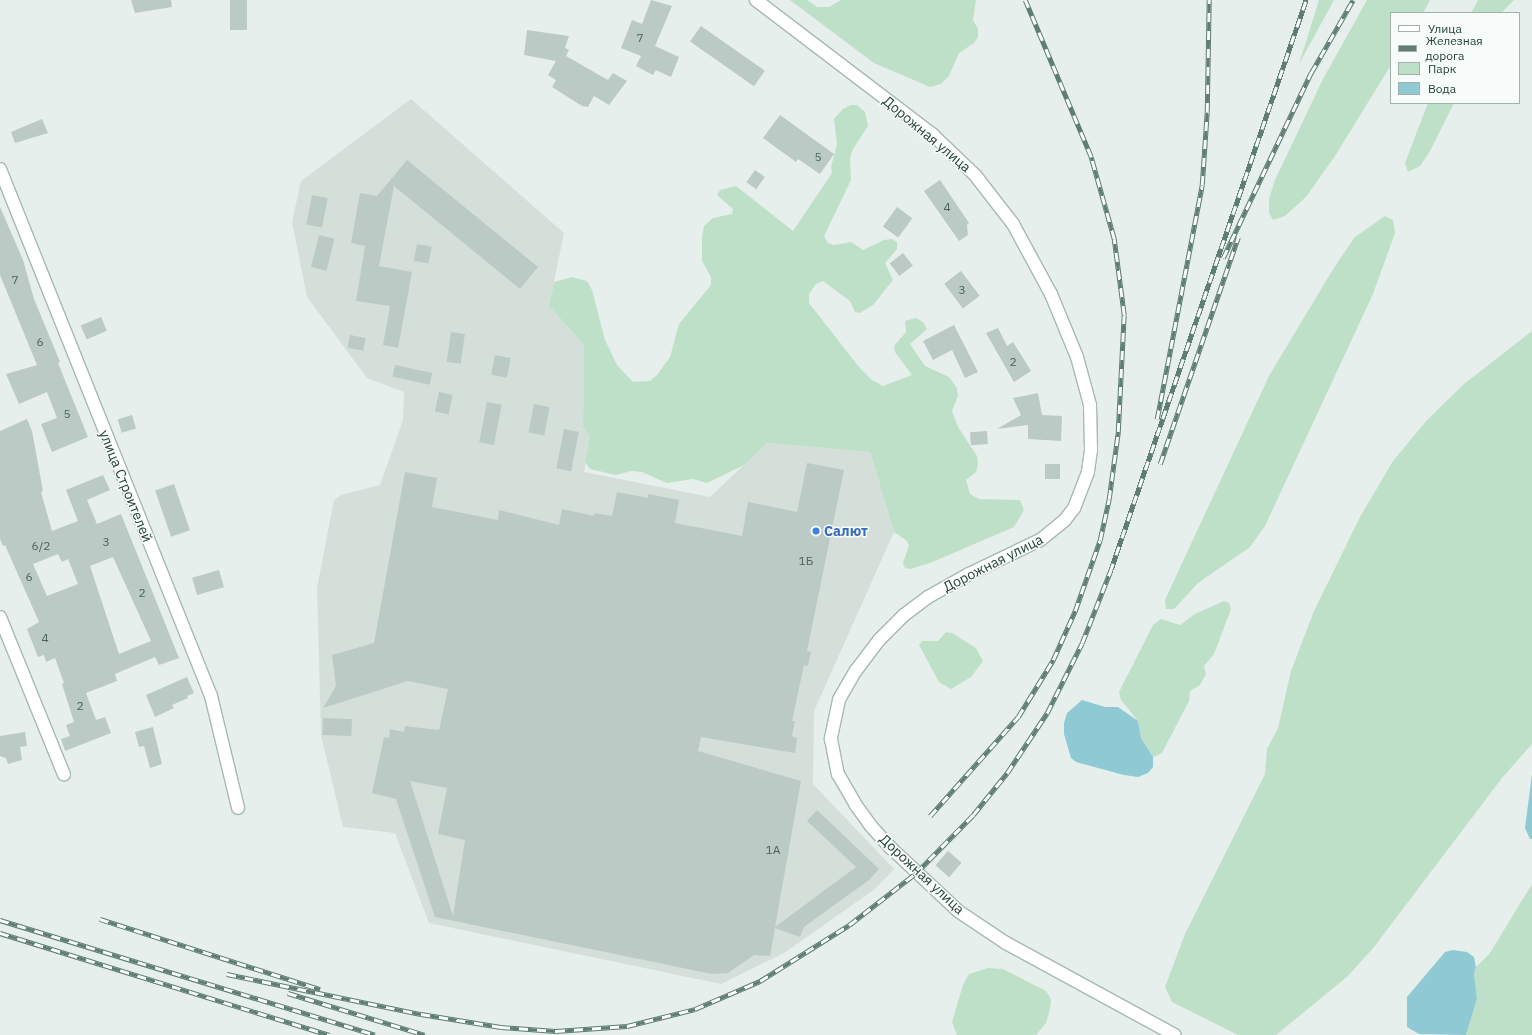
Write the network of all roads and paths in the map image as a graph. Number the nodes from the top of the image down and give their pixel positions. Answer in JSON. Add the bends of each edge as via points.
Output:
{"nodes":[{"id":1,"x":756,"y":0,"type":"edge"},
{"id":2,"x":0,"y":169,"type":"edge"},
{"id":3,"x":0,"y":617,"type":"edge"},
{"id":4,"x":64,"y":775,"type":"dead end"},
{"id":5,"x":238,"y":808,"type":"dead end"},
{"id":6,"x":1175,"y":1035,"type":"edge"}],
"edges":[{"from":1,"to":6,"type":"street","name":"Дорожная улица","via":[[933,135],[979,180],[1012,224],[1051,294],[1077,357],[1090,405],[1091,450],[1088,472],[1074,508],[1065,520],[1040,540],[928,597],[903,616],[879,640],[856,670],[839,700],[831,739],[838,774],[854,804],[874,829],[958,910],[1006,943]]},
{"from":2,"to":5,"type":"street","name":"улица Строителей","via":[[211,696]]},
{"from":3,"to":4,"type":"street"}]}
